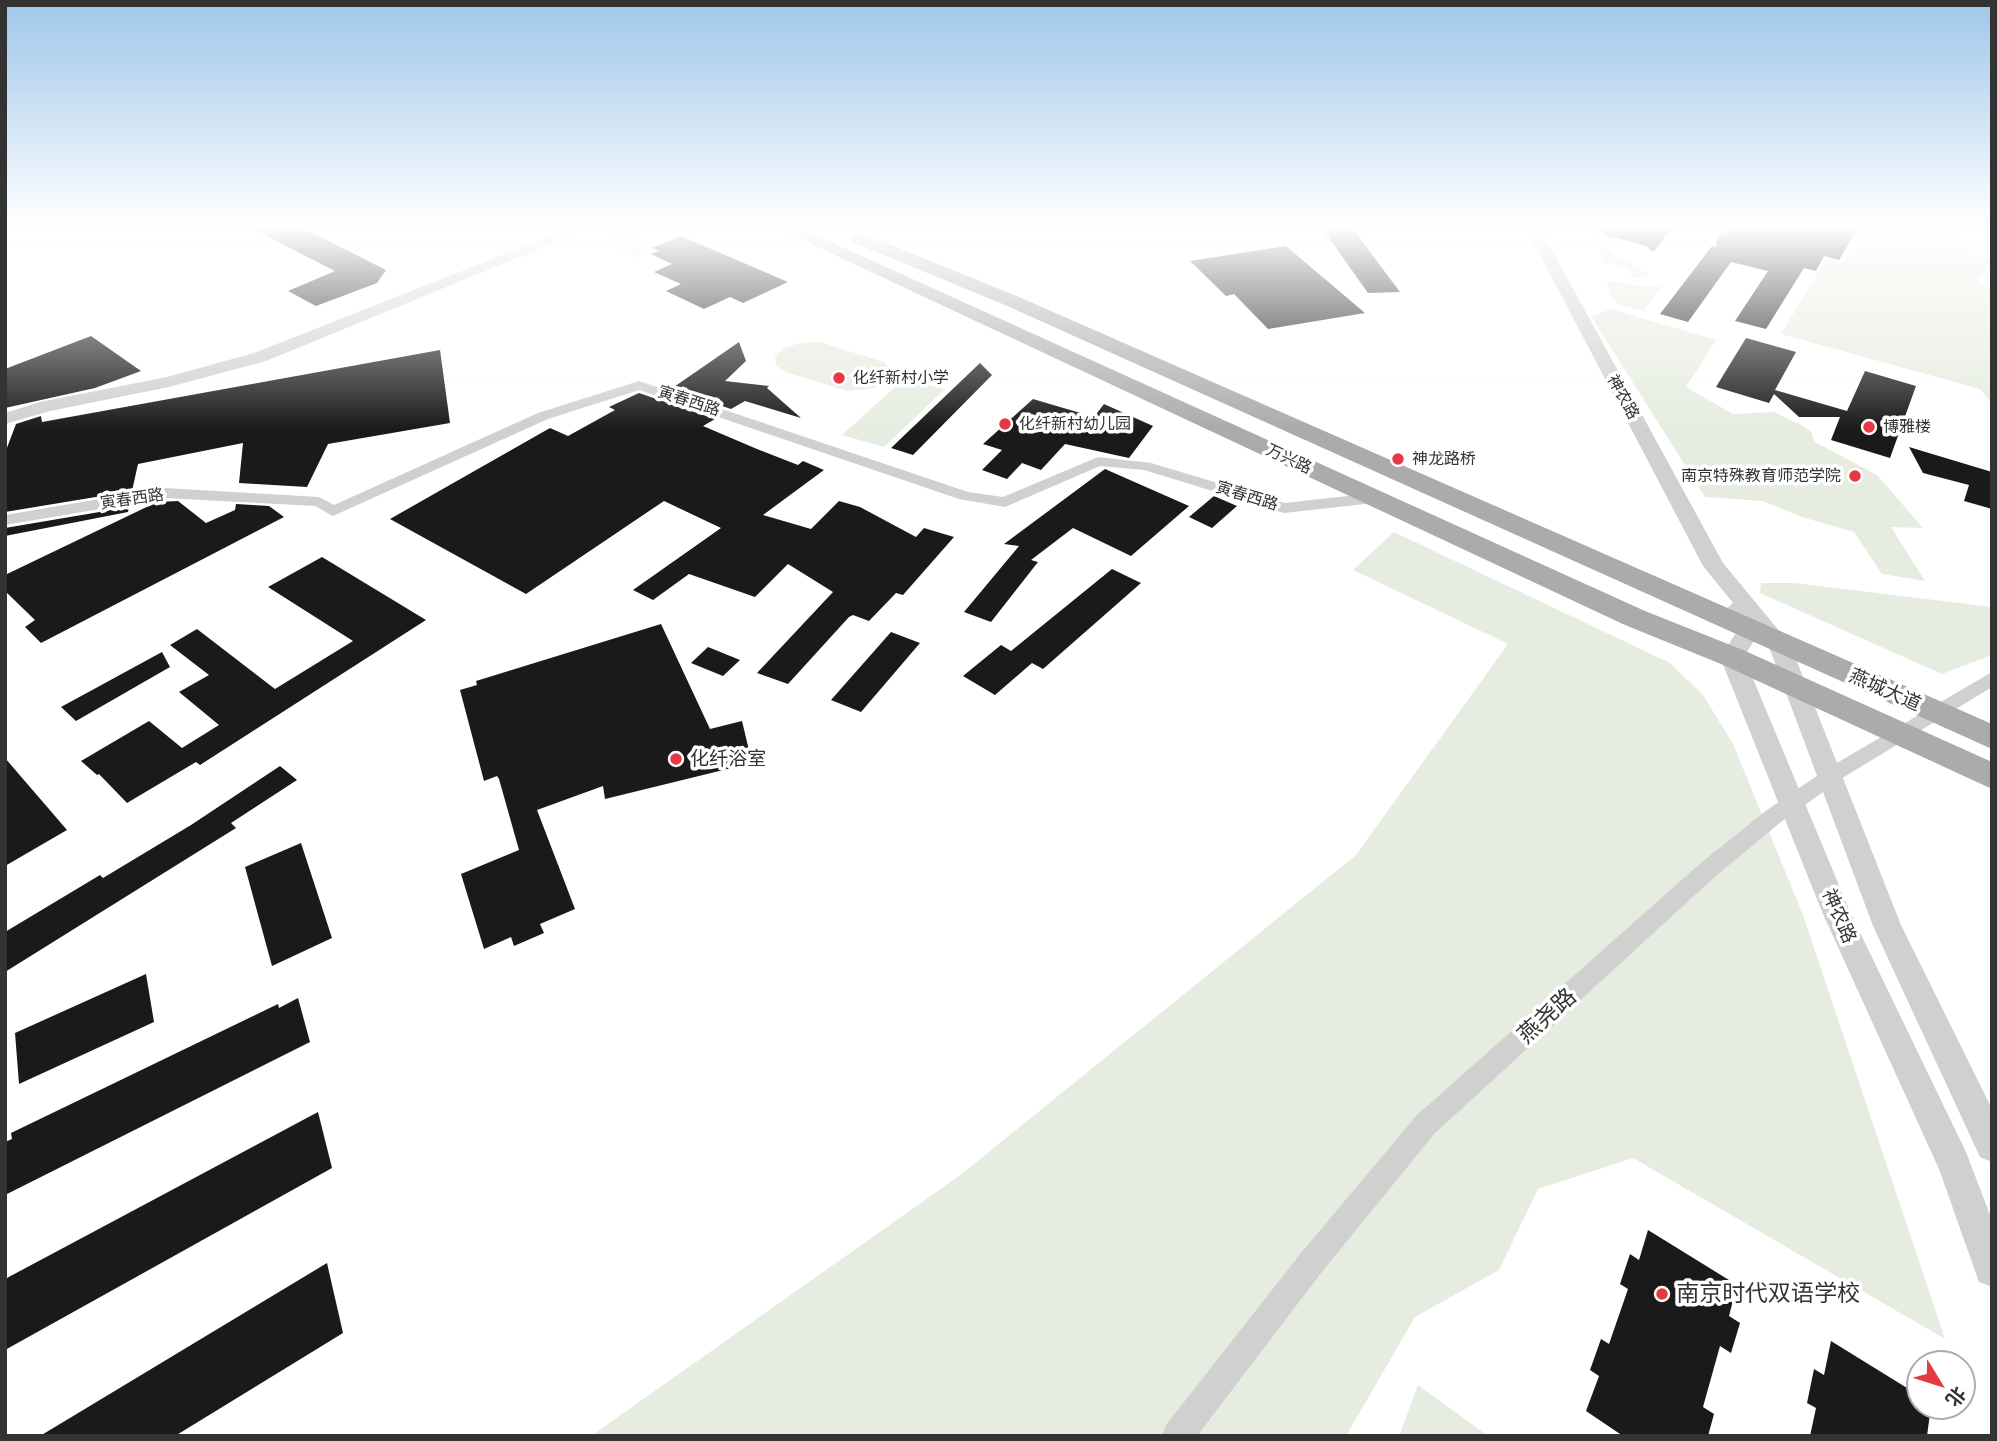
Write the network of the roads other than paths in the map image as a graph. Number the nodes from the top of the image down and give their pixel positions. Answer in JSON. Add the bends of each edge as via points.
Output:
{"nodes":[{"id":1,"x":415,"y":295,"type":"edge"},
{"id":2,"x":932,"y":295,"type":"edge"},
{"id":3,"x":999,"y":295,"type":"edge"},
{"id":4,"x":1569,"y":295,"type":"edge"},
{"id":5,"x":5,"y":419,"type":"edge"},
{"id":6,"x":1374,"y":498,"type":"junction"},
{"id":7,"x":5,"y":520,"type":"edge"},
{"id":8,"x":1714,"y":566,"type":"junction"},
{"id":9,"x":1749,"y":630,"type":"junction"},
{"id":10,"x":1779,"y":644,"type":"junction"},
{"id":11,"x":1732,"y":657,"type":"junction"},
{"id":12,"x":1992,"y":678,"type":"edge"},
{"id":13,"x":1794,"y":687,"type":"junction"},
{"id":14,"x":1992,"y":737,"type":"edge"},
{"id":15,"x":1992,"y":776,"type":"edge"},
{"id":16,"x":1992,"y":1145,"type":"edge"},
{"id":17,"x":1992,"y":1269,"type":"edge"},
{"id":18,"x":1177,"y":1436,"type":"edge"}],
"edges":[{"from":1,"to":5,"type":"street","via":[[260,357]]},
{"from":2,"to":6,"type":"main road","name":"万兴路"},
{"from":3,"to":9,"type":"main road","name":"万兴路"},
{"from":4,"to":8,"type":"street","name":"神农路"},
{"from":6,"to":7,"type":"street","name":"寅春西路","via":[[1284,508],[1146,466],[1098,461],[1005,502],[978,498],[639,384],[543,416],[333,511],[319,502],[165,493]]},
{"from":6,"to":11,"type":"main road","name":"万兴路","via":[[1635,618]]},
{"from":8,"to":9,"type":"street","name":"神农路"},
{"from":8,"to":10,"type":"street","name":"神农路"},
{"from":9,"to":10,"type":"main road","name":"万兴路"},
{"from":9,"to":11,"type":"street"},
{"from":10,"to":13,"type":"street","name":"神农路"},
{"from":10,"to":14,"type":"main road","name":"燕城大道"},
{"from":11,"to":13,"type":"main road","name":"万兴路"},
{"from":11,"to":17,"type":"street","name":"神农路","via":[[1837,914],[1954,1164]]},
{"from":12,"to":18,"type":"street","name":"燕尧路","via":[[1836,772],[1774,816],[1426,1124]]},
{"from":13,"to":15,"type":"main road","name":"燕城大道"},
{"from":13,"to":16,"type":"street","name":"神农路","via":[[1887,926]]}]}
